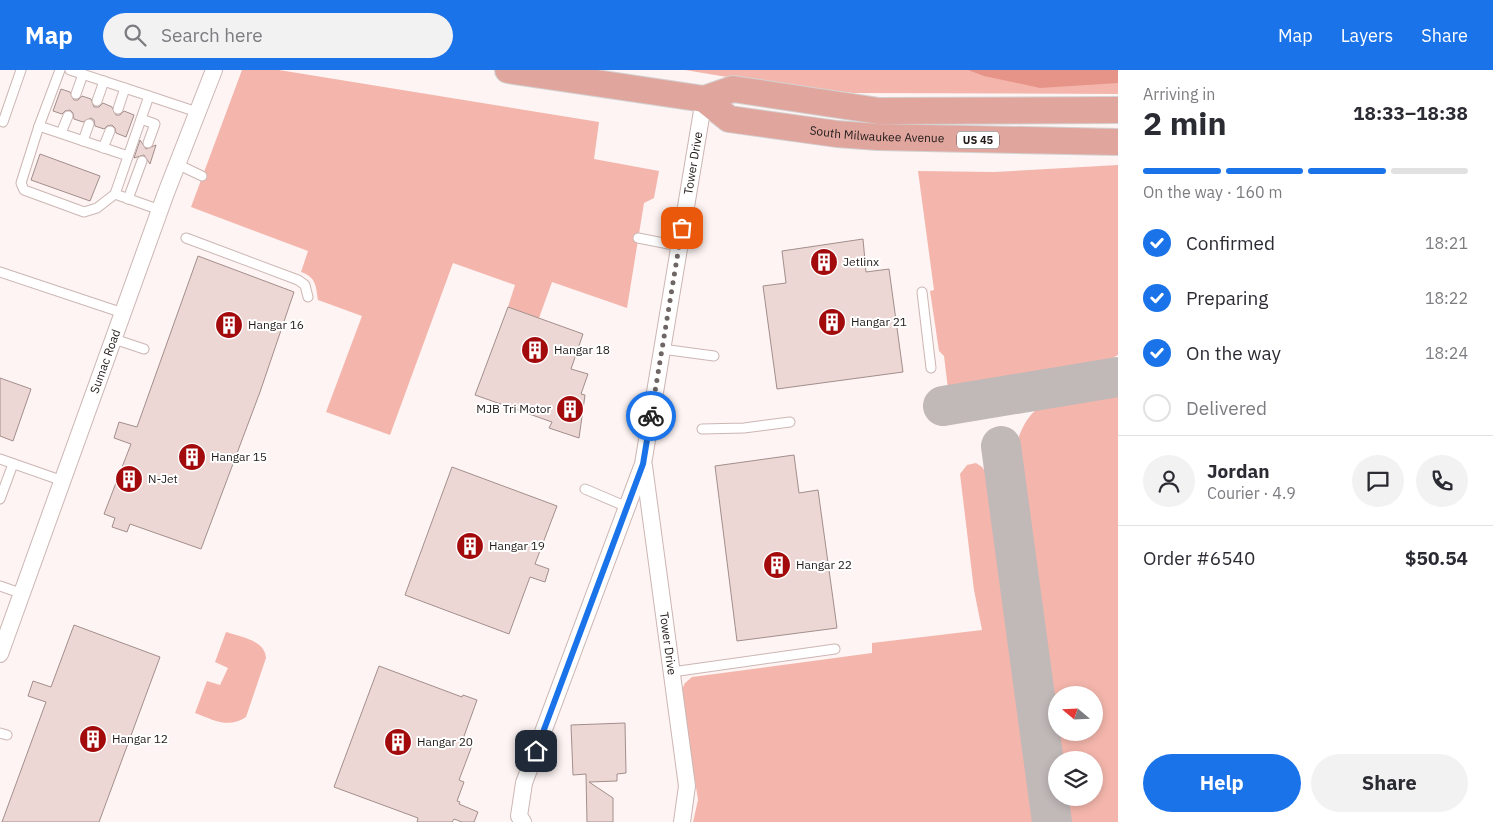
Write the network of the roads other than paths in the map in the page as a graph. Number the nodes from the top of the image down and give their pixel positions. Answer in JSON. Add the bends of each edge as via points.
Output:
{"nodes":[{"id":1,"x":21,"y":70,"type":"edge"},
{"id":2,"x":60,"y":70,"type":"edge"},
{"id":3,"x":70,"y":70,"type":"edge"},
{"id":4,"x":214,"y":70,"type":"edge"},
{"id":5,"x":508,"y":70,"type":"edge"},
{"id":6,"x":83,"y":74,"type":"junction"},
{"id":7,"x":104,"y":81,"type":"junction"},
{"id":8,"x":125,"y":88,"type":"junction"},
{"id":9,"x":76,"y":94,"type":"dead end"},
{"id":10,"x":150,"y":96,"type":"junction"},
{"id":11,"x":704,"y":99,"type":"junction"},
{"id":12,"x":97,"y":101,"type":"dead end"},
{"id":13,"x":118,"y":109,"type":"dead end"},
{"id":14,"x":1118,"y":110,"type":"edge"},
{"id":15,"x":197,"y":112,"type":"junction"},
{"id":16,"x":68,"y":116,"type":"dead end"},
{"id":17,"x":141,"y":119,"type":"junction"},
{"id":18,"x":3,"y":122,"type":"dead end"},
{"id":19,"x":89,"y":124,"type":"dead end"},
{"id":20,"x":39,"y":126,"type":"junction"},
{"id":21,"x":110,"y":131,"type":"dead end"},
{"id":22,"x":62,"y":134,"type":"junction"},
{"id":23,"x":83,"y":141,"type":"junction"},
{"id":24,"x":1118,"y":142,"type":"edge"},
{"id":25,"x":148,"y":143,"type":"dead end"},
{"id":26,"x":104,"y":148,"type":"junction"},
{"id":27,"x":128,"y":156,"type":"junction"},
{"id":28,"x":142,"y":161,"type":"dead end"},
{"id":29,"x":177,"y":164,"type":"junction"},
{"id":30,"x":202,"y":176,"type":"dead end"},
{"id":31,"x":115,"y":194,"type":"junction"},
{"id":32,"x":128,"y":199,"type":"junction"},
{"id":33,"x":160,"y":210,"type":"junction"},
{"id":34,"x":186,"y":238,"type":"dead end"},
{"id":35,"x":638,"y":238,"type":"dead end"},
{"id":36,"x":679,"y":246,"type":"junction"},
{"id":37,"x":0,"y":272,"type":"edge"},
{"id":38,"x":922,"y":292,"type":"dead end"},
{"id":39,"x":308,"y":297,"type":"dead end"},
{"id":40,"x":123,"y":313,"type":"junction"},
{"id":41,"x":114,"y":339,"type":"junction"},
{"id":42,"x":144,"y":349,"type":"dead end"},
{"id":43,"x":662,"y":349,"type":"junction"},
{"id":44,"x":714,"y":356,"type":"dead end"},
{"id":45,"x":932,"y":368,"type":"dead end"},
{"id":46,"x":790,"y":422,"type":"dead end"},
{"id":47,"x":702,"y":428,"type":"dead end"},
{"id":48,"x":0,"y":459,"type":"edge"},
{"id":49,"x":13,"y":464,"type":"junction"},
{"id":50,"x":643,"y":464,"type":"junction"},
{"id":51,"x":63,"y":481,"type":"junction"},
{"id":52,"x":584,"y":489,"type":"dead end"},
{"id":53,"x":0,"y":499,"type":"edge"},
{"id":54,"x":627,"y":507,"type":"junction"},
{"id":55,"x":0,"y":586,"type":"edge"},
{"id":56,"x":23,"y":594,"type":"junction"},
{"id":57,"x":1,"y":647,"type":"edge"},
{"id":58,"x":835,"y":650,"type":"dead end"},
{"id":59,"x":672,"y":672,"type":"junction"},
{"id":60,"x":520,"y":820,"type":"edge"},
{"id":61,"x":682,"y":822,"type":"edge"}],
"edges":[{"from":1,"to":18,"type":"lane"},
{"from":2,"to":20,"type":"lane"},
{"from":3,"to":6,"type":"lane"},
{"from":4,"to":15,"type":"street","name":"Sumac Road"},
{"from":5,"to":11,"type":"main road","name":"South Milwaukee Avenue"},
{"from":6,"to":7,"type":"lane"},
{"from":6,"to":9,"type":"lane"},
{"from":7,"to":8,"type":"lane"},
{"from":7,"to":12,"type":"lane"},
{"from":8,"to":10,"type":"lane"},
{"from":8,"to":13,"type":"lane"},
{"from":10,"to":15,"type":"lane"},
{"from":10,"to":17,"type":"lane"},
{"from":11,"to":14,"type":"main road","name":"South Milwaukee Avenue","via":[[733,89],[879,111]]},
{"from":11,"to":24,"type":"main road","name":"South Milwaukee Avenue","number":"US 45","via":[[729,119],[838,134]]},
{"from":11,"to":36,"type":"street","name":"Tower Drive"},
{"from":15,"to":29,"type":"street","name":"Sumac Road"},
{"from":16,"to":22,"type":"lane"},
{"from":17,"to":25,"type":"lane","via":[[155,124]]},
{"from":17,"to":27,"type":"lane"},
{"from":19,"to":23,"type":"lane"},
{"from":20,"to":22,"type":"lane"},
{"from":20,"to":31,"type":"lane","via":[[21,183],[24,190],[84,212],[97,208]]},
{"from":21,"to":26,"type":"lane"},
{"from":22,"to":23,"type":"lane"},
{"from":23,"to":26,"type":"lane"},
{"from":26,"to":27,"type":"lane"},
{"from":27,"to":31,"type":"lane"},
{"from":28,"to":32,"type":"lane"},
{"from":29,"to":30,"type":"lane"},
{"from":29,"to":33,"type":"street","name":"Sumac Road"},
{"from":31,"to":32,"type":"lane"},
{"from":32,"to":33,"type":"lane"},
{"from":33,"to":40,"type":"street","name":"Sumac Road"},
{"from":34,"to":39,"type":"lane","via":[[298,280],[305,285]]},
{"from":35,"to":36,"type":"lane"},
{"from":36,"to":43,"type":"street","name":"Tower Drive"},
{"from":37,"to":40,"type":"lane"},
{"from":38,"to":45,"type":"lane"},
{"from":40,"to":41,"type":"street","name":"Sumac Road"},
{"from":41,"to":42,"type":"lane"},
{"from":41,"to":51,"type":"street","name":"Sumac Road"},
{"from":43,"to":44,"type":"lane"},
{"from":43,"to":50,"type":"street","name":"Tower Drive"},
{"from":46,"to":47,"type":"lane","via":[[744,428]]},
{"from":48,"to":49,"type":"lane"},
{"from":49,"to":51,"type":"lane"},
{"from":49,"to":53,"type":"lane"},
{"from":50,"to":54,"type":"street","name":"Tower Drive"},
{"from":50,"to":59,"type":"street","name":"Tower Drive"},
{"from":51,"to":56,"type":"street","name":"Sumac Road"},
{"from":52,"to":54,"type":"lane"},
{"from":54,"to":60,"type":"street","name":"Tower Drive","via":[[524,783]]},
{"from":55,"to":56,"type":"lane"},
{"from":56,"to":57,"type":"street","name":"Sumac Road"},
{"from":58,"to":59,"type":"lane"},
{"from":59,"to":61,"type":"street","name":"Tower Drive","via":[[687,786]]}]}
